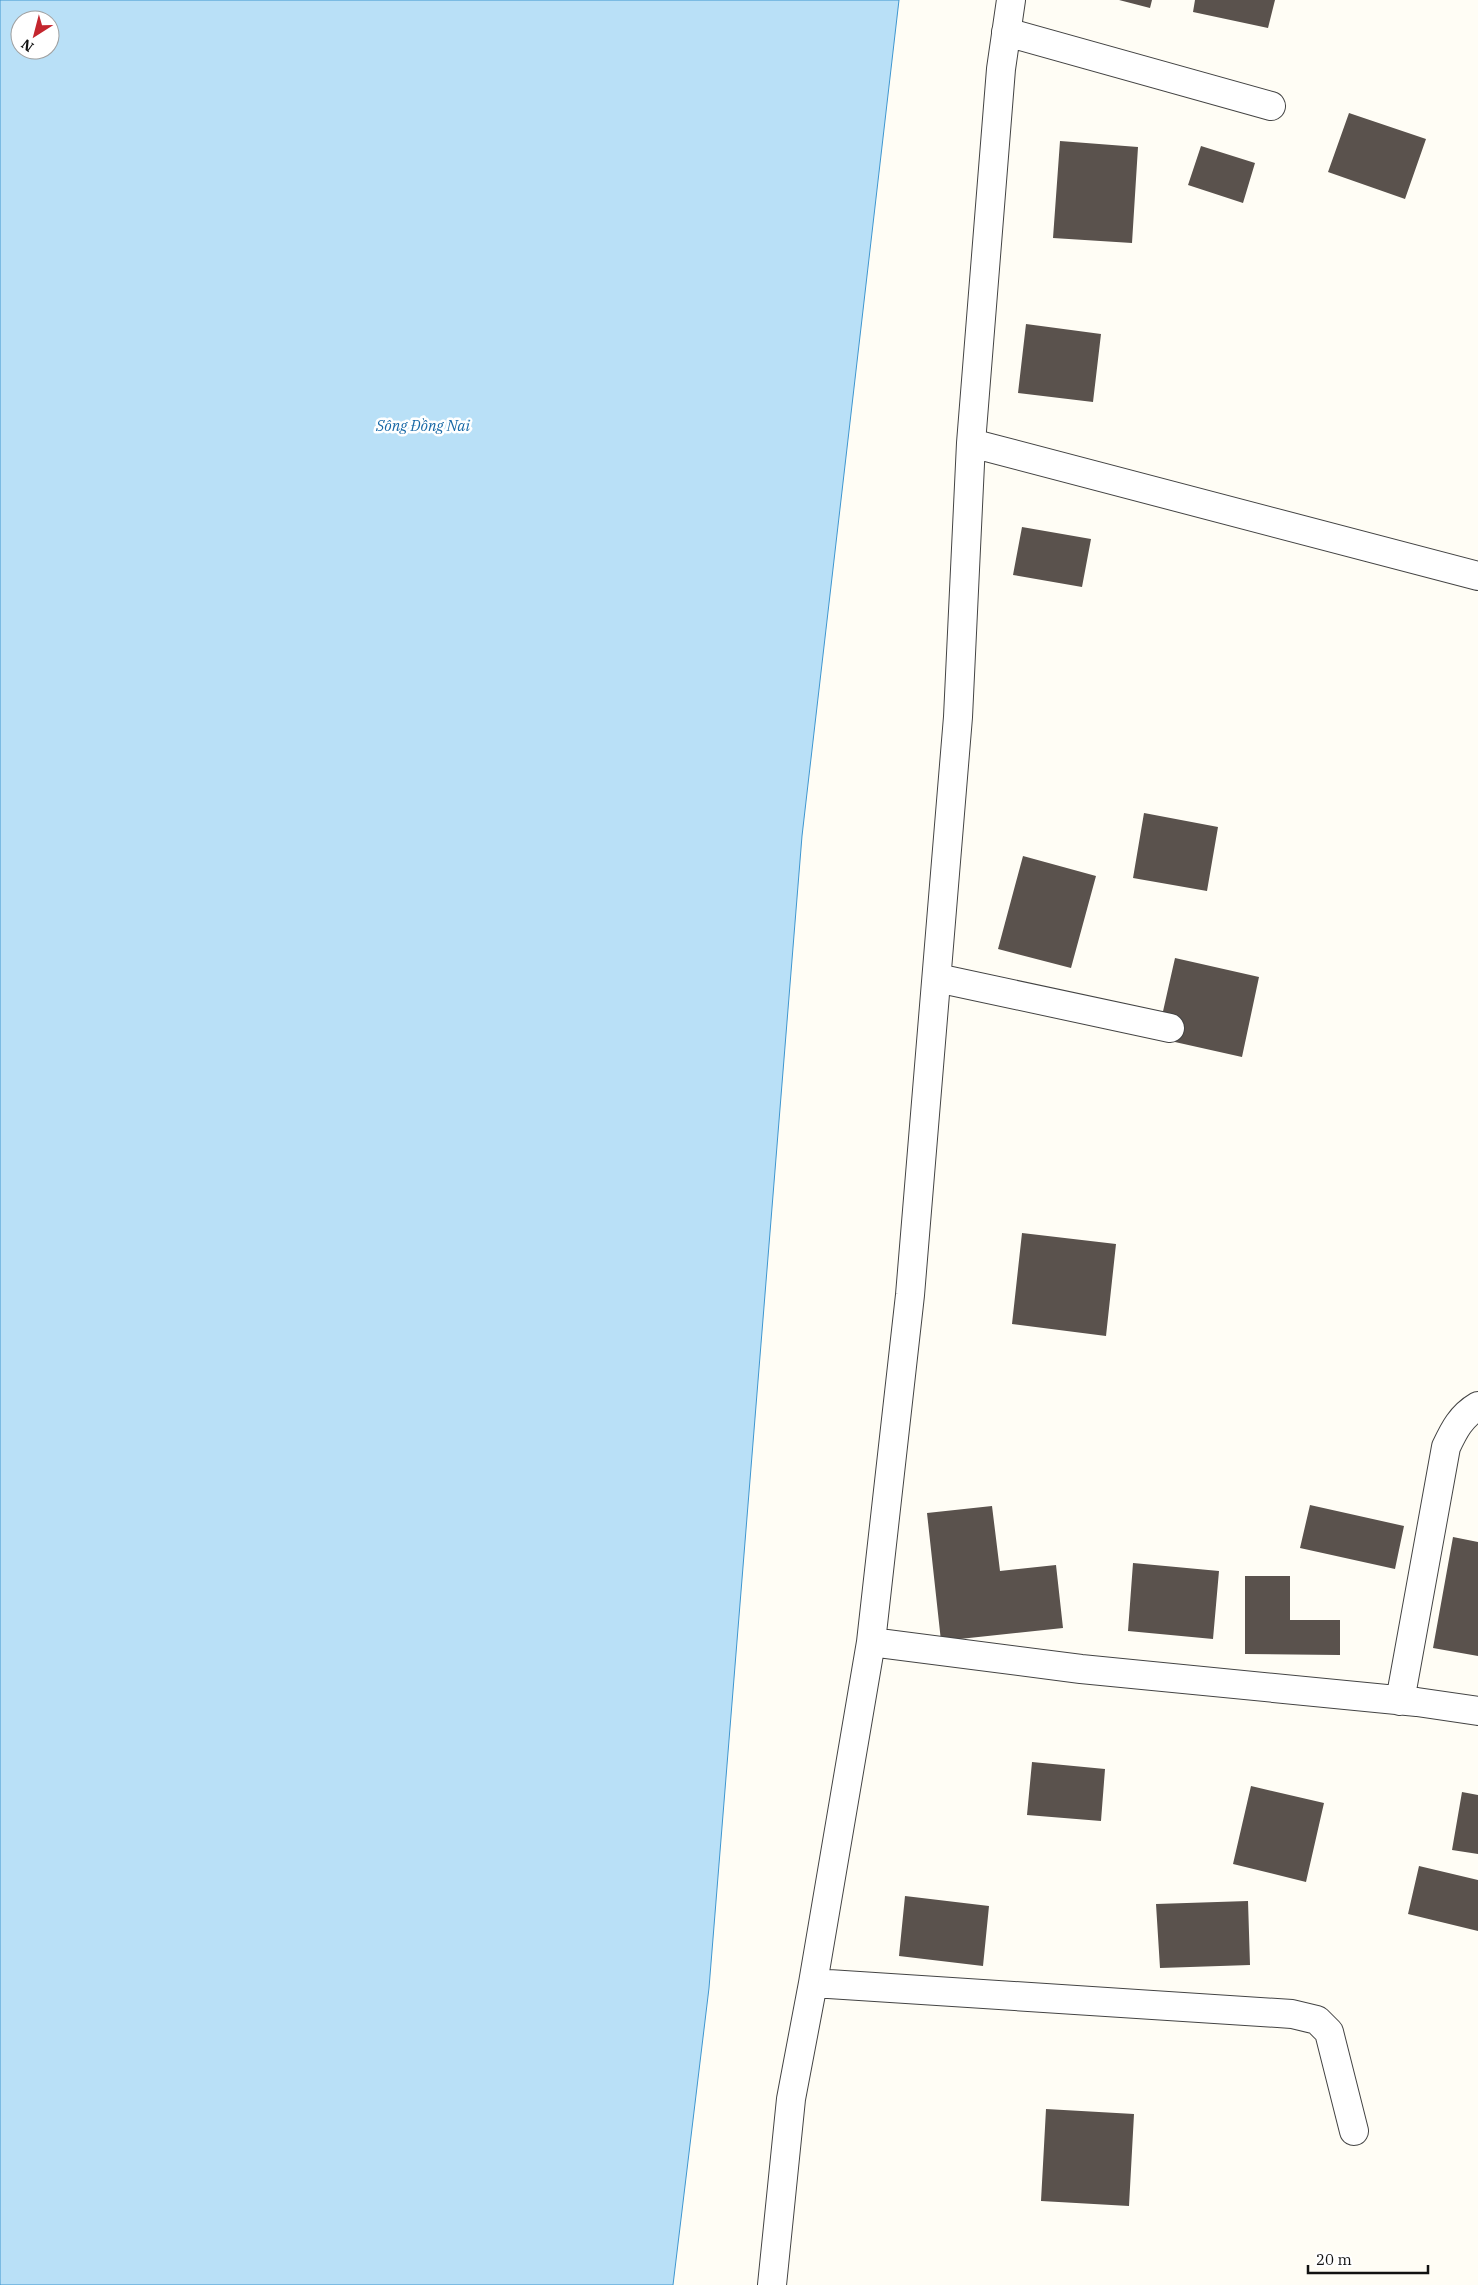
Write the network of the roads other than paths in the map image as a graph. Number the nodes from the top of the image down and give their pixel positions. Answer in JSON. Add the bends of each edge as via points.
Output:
{"nodes":[{"id":1,"x":1011,"y":0,"type":"edge"},
{"id":2,"x":1006,"y":32,"type":"junction"},
{"id":3,"x":1271,"y":106,"type":"dead end"},
{"id":4,"x":971,"y":443,"type":"junction"},
{"id":5,"x":1478,"y":576,"type":"edge"},
{"id":6,"x":937,"y":978,"type":"junction"},
{"id":7,"x":1170,"y":1028,"type":"dead end"},
{"id":8,"x":1478,"y":1406,"type":"edge"},
{"id":9,"x":872,"y":1642,"type":"junction"},
{"id":10,"x":1400,"y":1701,"type":"junction"},
{"id":11,"x":1478,"y":1711,"type":"edge"},
{"id":12,"x":813,"y":1984,"type":"junction"},
{"id":13,"x":1354,"y":2131,"type":"dead end"},
{"id":14,"x":772,"y":2285,"type":"edge"}],
"edges":[{"from":1,"to":2,"type":"street"},
{"from":2,"to":3,"type":"street"},
{"from":2,"to":4,"type":"street"},
{"from":4,"to":5,"type":"street"},
{"from":4,"to":6,"type":"street","via":[[958,717]]},
{"from":6,"to":7,"type":"street"},
{"from":6,"to":9,"type":"street","via":[[910,1295]]},
{"from":8,"to":10,"type":"street","via":[[1457,1424],[1446,1447]]},
{"from":9,"to":10,"type":"street","via":[[1081,1669]]},
{"from":9,"to":12,"type":"street"},
{"from":10,"to":11,"type":"street"},
{"from":12,"to":13,"type":"street","via":[[1292,2014],[1317,2020],[1329,2032]]},
{"from":12,"to":14,"type":"street","via":[[790,2099]]}]}
